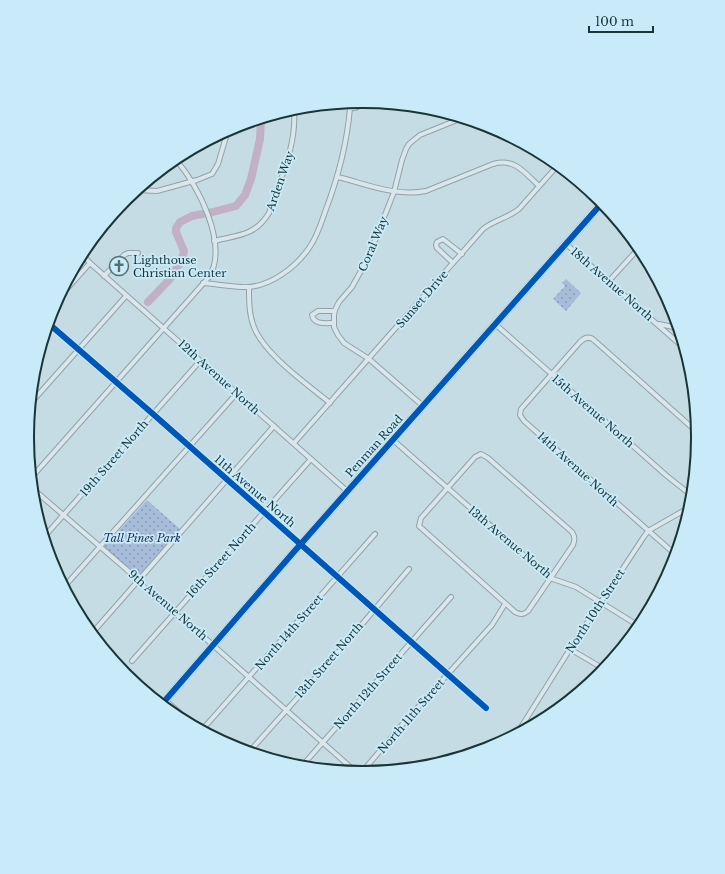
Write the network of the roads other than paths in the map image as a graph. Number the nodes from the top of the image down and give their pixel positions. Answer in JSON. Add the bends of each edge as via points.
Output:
{"nodes":[{"id":1,"x":350,"y":108,"type":"edge"},
{"id":2,"x":295,"y":116,"type":"edge"},
{"id":3,"x":453,"y":122,"type":"edge"},
{"id":4,"x":225,"y":139,"type":"edge"},
{"id":5,"x":179,"y":165,"type":"edge"},
{"id":6,"x":553,"y":170,"type":"edge"},
{"id":7,"x":338,"y":177,"type":"junction"},
{"id":8,"x":192,"y":181,"type":"junction"},
{"id":9,"x":539,"y":186,"type":"junction"},
{"id":10,"x":146,"y":190,"type":"edge"},
{"id":11,"x":394,"y":192,"type":"junction"},
{"id":12,"x":598,"y":208,"type":"edge"},
{"id":13,"x":214,"y":242,"type":"junction"},
{"id":14,"x":566,"y":244,"type":"junction"},
{"id":15,"x":138,"y":253,"type":"dead end"},
{"id":16,"x":635,"y":253,"type":"edge"},
{"id":17,"x":462,"y":254,"type":"junction"},
{"id":18,"x":86,"y":259,"type":"edge"},
{"id":19,"x":90,"y":263,"type":"junction"},
{"id":20,"x":453,"y":263,"type":"junction"},
{"id":21,"x":104,"y":276,"type":"junction"},
{"id":22,"x":74,"y":281,"type":"edge"},
{"id":23,"x":609,"y":281,"type":"junction"},
{"id":24,"x":203,"y":282,"type":"junction"},
{"id":25,"x":249,"y":287,"type":"junction"},
{"id":26,"x":126,"y":296,"type":"junction"},
{"id":27,"x":334,"y":312,"type":"junction"},
{"id":28,"x":334,"y":323,"type":"junction"},
{"id":29,"x":495,"y":324,"type":"junction"},
{"id":30,"x":658,"y":324,"type":"junction"},
{"id":31,"x":53,"y":327,"type":"edge"},
{"id":32,"x":672,"y":327,"type":"edge"},
{"id":33,"x":164,"y":328,"type":"junction"},
{"id":34,"x":677,"y":342,"type":"edge"},
{"id":35,"x":78,"y":350,"type":"junction"},
{"id":36,"x":369,"y":358,"type":"junction"},
{"id":37,"x":200,"y":361,"type":"junction"},
{"id":38,"x":551,"y":374,"type":"junction"},
{"id":39,"x":116,"y":382,"type":"junction"},
{"id":40,"x":237,"y":393,"type":"junction"},
{"id":41,"x":37,"y":396,"type":"edge"},
{"id":42,"x":330,"y":403,"type":"junction"},
{"id":43,"x":423,"y":406,"type":"junction"},
{"id":44,"x":153,"y":414,"type":"junction"},
{"id":45,"x":690,"y":425,"type":"edge"},
{"id":46,"x":274,"y":426,"type":"junction"},
{"id":47,"x":393,"y":440,"type":"junction"},
{"id":48,"x":294,"y":443,"type":"junction"},
{"id":49,"x":190,"y":447,"type":"junction"},
{"id":50,"x":311,"y":458,"type":"junction"},
{"id":51,"x":36,"y":472,"type":"edge"},
{"id":52,"x":227,"y":479,"type":"junction"},
{"id":53,"x":448,"y":488,"type":"junction"},
{"id":54,"x":347,"y":491,"type":"junction"},
{"id":55,"x":686,"y":491,"type":"edge"},
{"id":56,"x":39,"y":494,"type":"edge"},
{"id":57,"x":683,"y":511,"type":"edge"},
{"id":58,"x":264,"y":512,"type":"junction"},
{"id":59,"x":64,"y":515,"type":"junction"},
{"id":60,"x":648,"y":531,"type":"junction"},
{"id":61,"x":48,"y":533,"type":"edge"},
{"id":62,"x":375,"y":534,"type":"dead end"},
{"id":63,"x":300,"y":544,"type":"junction"},
{"id":64,"x":101,"y":547,"type":"junction"},
{"id":65,"x":671,"y":551,"type":"edge"},
{"id":66,"x":409,"y":569,"type":"dead end"},
{"id":67,"x":337,"y":577,"type":"junction"},
{"id":68,"x":550,"y":578,"type":"junction"},
{"id":69,"x":138,"y":580,"type":"junction"},
{"id":70,"x":68,"y":582,"type":"edge"},
{"id":71,"x":451,"y":597,"type":"dead end"},
{"id":72,"x":600,"y":603,"type":"junction"},
{"id":73,"x":505,"y":604,"type":"junction"},
{"id":74,"x":374,"y":610,"type":"junction"},
{"id":75,"x":175,"y":612,"type":"junction"},
{"id":76,"x":634,"y":623,"type":"edge"},
{"id":77,"x":96,"y":629,"type":"edge"},
{"id":78,"x":411,"y":641,"type":"junction"},
{"id":79,"x":212,"y":645,"type":"junction"},
{"id":80,"x":570,"y":649,"type":"junction"},
{"id":81,"x":132,"y":661,"type":"dead end"},
{"id":82,"x":598,"y":666,"type":"edge"},
{"id":83,"x":447,"y":674,"type":"junction"},
{"id":84,"x":249,"y":678,"type":"junction"},
{"id":85,"x":165,"y":700,"type":"edge"},
{"id":86,"x":486,"y":708,"type":"dead end"},
{"id":87,"x":286,"y":710,"type":"junction"},
{"id":88,"x":524,"y":723,"type":"edge"},
{"id":89,"x":206,"y":726,"type":"edge"},
{"id":90,"x":322,"y":743,"type":"junction"},
{"id":91,"x":254,"y":747,"type":"edge"},
{"id":92,"x":307,"y":761,"type":"edge"},
{"id":93,"x":348,"y":765,"type":"edge"},
{"id":94,"x":367,"y":766,"type":"edge"}],
"edges":[{"from":1,"to":7,"type":"street","via":[[346,143]]},
{"from":2,"to":13,"type":"street","name":"Arden Way","via":[[292,146],[269,213],[263,223],[251,232]]},
{"from":3,"to":11,"type":"street","name":"Coral Way","via":[[420,135],[409,144],[403,154]]},
{"from":4,"to":8,"type":"street","via":[[216,169],[206,177]]},
{"from":5,"to":8,"type":"street"},
{"from":6,"to":9,"type":"street","name":"Sunset Drive"},
{"from":7,"to":11,"type":"street"},
{"from":7,"to":25,"type":"street","via":[[309,248],[273,280]]},
{"from":8,"to":10,"type":"street","via":[[157,190]]},
{"from":8,"to":13,"type":"street","via":[[207,212]]},
{"from":9,"to":11,"type":"street","via":[[516,166],[503,162],[426,191]]},
{"from":9,"to":17,"type":"street","name":"Sunset Drive","via":[[514,213],[483,229]]},
{"from":11,"to":27,"type":"street","name":"Coral Way","via":[[359,276]]},
{"from":12,"to":14,"type":"street","name":"Penman Road"},
{"from":13,"to":24,"type":"street","via":[[215,264]]},
{"from":14,"to":23,"type":"street","name":"18th Avenue North"},
{"from":14,"to":29,"type":"street","name":"Penman Road"},
{"from":15,"to":21,"type":"street","via":[[124,255]]},
{"from":16,"to":23,"type":"street"},
{"from":17,"to":20,"type":"street","name":"Sunset Drive"},
{"from":17,"to":20,"type":"street","via":[[443,239],[437,242],[437,248]]},
{"from":18,"to":19,"type":"street","name":"12th Avenue North"},
{"from":19,"to":21,"type":"street","name":"12th Avenue North"},
{"from":19,"to":22,"type":"street"},
{"from":20,"to":36,"type":"street","name":"Sunset Drive"},
{"from":21,"to":26,"type":"street","name":"12th Avenue North"},
{"from":23,"to":30,"type":"street","name":"18th Avenue North"},
{"from":24,"to":25,"type":"street"},
{"from":24,"to":33,"type":"street"},
{"from":25,"to":42,"type":"street","via":[[252,321],[261,341]]},
{"from":26,"to":33,"type":"street","name":"12th Avenue North"},
{"from":26,"to":35,"type":"street"},
{"from":27,"to":28,"type":"street"},
{"from":27,"to":28,"type":"street","via":[[318,311],[312,315],[317,322]]},
{"from":28,"to":36,"type":"street","via":[[344,343]]},
{"from":29,"to":38,"type":"street","name":"15th Avenue North"},
{"from":29,"to":43,"type":"street","name":"Penman Road"},
{"from":30,"to":32,"type":"street","name":"18th Avenue North"},
{"from":30,"to":34,"type":"street","name":"18th Avenue North"},
{"from":31,"to":35,"type":"street","name":"11th Avenue North"},
{"from":33,"to":37,"type":"street","name":"12th Avenue North"},
{"from":33,"to":39,"type":"street"},
{"from":35,"to":39,"type":"street","name":"11th Avenue North"},
{"from":35,"to":41,"type":"street"},
{"from":36,"to":42,"type":"street","name":"Sunset Drive"},
{"from":36,"to":43,"type":"street"},
{"from":37,"to":40,"type":"street","name":"12th Avenue North"},
{"from":37,"to":44,"type":"street","name":"19th Street North"},
{"from":38,"to":45,"type":"street","via":[[583,339],[593,339]]},
{"from":38,"to":55,"type":"street","name":"15th Avenue North"},
{"from":38,"to":60,"type":"street","name":"14th Avenue North","via":[[521,409],[520,415]]},
{"from":39,"to":44,"type":"street","name":"11th Avenue North"},
{"from":39,"to":51,"type":"street"},
{"from":40,"to":46,"type":"street","name":"12th Avenue North"},
{"from":40,"to":49,"type":"street"},
{"from":42,"to":48,"type":"street","name":"Sunset Drive"},
{"from":43,"to":47,"type":"street","name":"Penman Road"},
{"from":44,"to":49,"type":"street","name":"11th Avenue North"},
{"from":44,"to":59,"type":"street","name":"19th Street North"},
{"from":46,"to":48,"type":"street","name":"12th Avenue North"},
{"from":46,"to":52,"type":"street"},
{"from":47,"to":53,"type":"street","name":"13th Avenue North"},
{"from":47,"to":54,"type":"street","name":"Penman Road"},
{"from":48,"to":50,"type":"street","name":"12th Avenue North"},
{"from":49,"to":52,"type":"street","name":"11th Avenue North"},
{"from":49,"to":64,"type":"street"},
{"from":50,"to":54,"type":"street","name":"12th Avenue North"},
{"from":50,"to":58,"type":"street","name":"16th Street North"},
{"from":52,"to":58,"type":"street","name":"11th Avenue North"},
{"from":52,"to":69,"type":"street"},
{"from":53,"to":68,"type":"street","name":"13th Avenue North"},
{"from":53,"to":68,"type":"street","via":[[477,455],[482,454],[494,463],[575,536],[573,545]]},
{"from":53,"to":73,"type":"street","via":[[420,518],[419,526]]},
{"from":54,"to":63,"type":"street","name":"Penman Road"},
{"from":56,"to":59,"type":"street","name":"9th Avenue North"},
{"from":57,"to":60,"type":"street","name":"North 10th Street"},
{"from":58,"to":63,"type":"street","name":"11th Avenue North"},
{"from":58,"to":75,"type":"street","name":"16th Street North"},
{"from":59,"to":61,"type":"street","name":"19th Street North"},
{"from":59,"to":64,"type":"street","name":"9th Avenue North"},
{"from":60,"to":65,"type":"street","name":"14th Avenue North"},
{"from":60,"to":72,"type":"street","name":"North 10th Street"},
{"from":62,"to":67,"type":"street","name":"North 14th Street"},
{"from":63,"to":67,"type":"street","name":"11th Avenue North"},
{"from":63,"to":79,"type":"street","name":"Penman Road"},
{"from":64,"to":69,"type":"street","name":"9th Avenue North"},
{"from":64,"to":70,"type":"street"},
{"from":66,"to":74,"type":"street","name":"13th Street North"},
{"from":67,"to":74,"type":"street","name":"11th Avenue North"},
{"from":67,"to":84,"type":"street","name":"North 14th Street"},
{"from":68,"to":72,"type":"street","name":"13th Avenue North","via":[[576,587]]},
{"from":68,"to":73,"type":"street","via":[[524,614],[519,615]]},
{"from":69,"to":75,"type":"street","name":"9th Avenue North"},
{"from":69,"to":77,"type":"street"},
{"from":71,"to":78,"type":"street","name":"North 12th Street"},
{"from":72,"to":76,"type":"street","name":"13th Avenue North"},
{"from":72,"to":80,"type":"street","name":"North 10th Street"},
{"from":73,"to":83,"type":"street","name":"North 11th Street","via":[[492,625]]},
{"from":74,"to":78,"type":"street","name":"11th Avenue North"},
{"from":74,"to":87,"type":"street","name":"13th Street North"},
{"from":75,"to":79,"type":"street","name":"9th Avenue North"},
{"from":75,"to":81,"type":"street","name":"16th Street North"},
{"from":78,"to":83,"type":"street","name":"11th Avenue North"},
{"from":78,"to":90,"type":"street","name":"North 12th Street"},
{"from":79,"to":84,"type":"street","name":"9th Avenue North"},
{"from":79,"to":85,"type":"street","name":"Penman Road"},
{"from":80,"to":82,"type":"street"},
{"from":80,"to":88,"type":"street","name":"North 10th Street"},
{"from":83,"to":86,"type":"street","name":"11th Avenue North"},
{"from":83,"to":94,"type":"street","name":"North 11th Street"},
{"from":84,"to":87,"type":"street","name":"9th Avenue North"},
{"from":84,"to":89,"type":"street","name":"North 14th Street"},
{"from":87,"to":90,"type":"street","name":"9th Avenue North"},
{"from":87,"to":91,"type":"street","name":"13th Street North"},
{"from":90,"to":92,"type":"street","name":"North 12th Street"},
{"from":90,"to":93,"type":"street","name":"9th Avenue North"}]}
